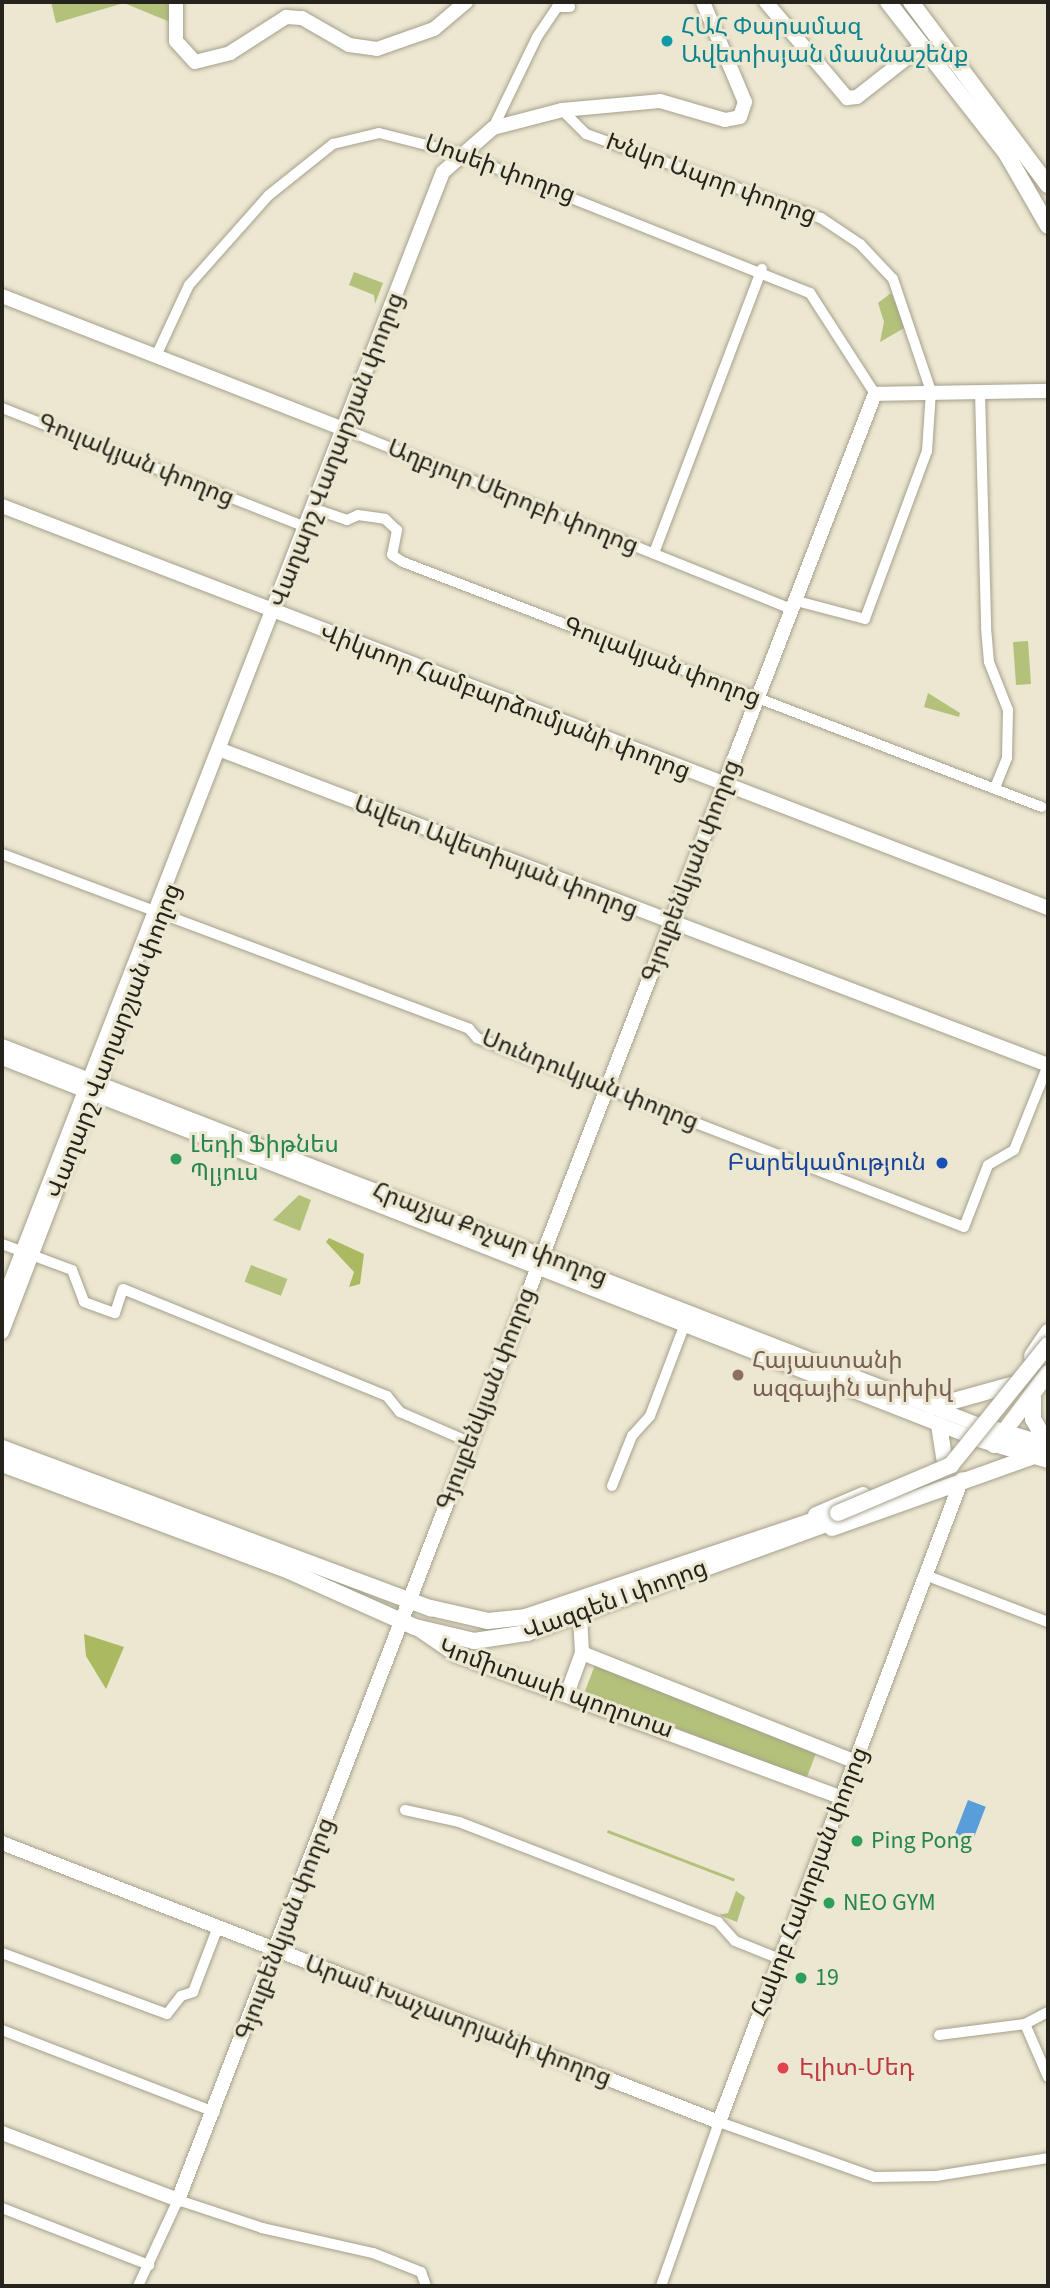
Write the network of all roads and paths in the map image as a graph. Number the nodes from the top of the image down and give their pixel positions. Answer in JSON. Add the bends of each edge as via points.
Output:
{"nodes":[{"id":1,"x":176,"y":2,"type":"edge"},
{"id":2,"x":466,"y":2,"type":"edge"},
{"id":3,"x":703,"y":2,"type":"edge"},
{"id":4,"x":766,"y":2,"type":"edge"},
{"id":5,"x":888,"y":2,"type":"edge"},
{"id":6,"x":911,"y":2,"type":"edge"},
{"id":7,"x":570,"y":7,"type":"dead end"},
{"id":8,"x":922,"y":46,"type":"junction"},
{"id":9,"x":562,"y":110,"type":"junction"},
{"id":10,"x":493,"y":128,"type":"junction"},
{"id":11,"x":458,"y":153,"type":"junction"},
{"id":12,"x":1048,"y":185,"type":"edge"},
{"id":13,"x":1048,"y":226,"type":"edge"},
{"id":14,"x":762,"y":269,"type":"junction"},
{"id":15,"x":2,"y":296,"type":"edge"},
{"id":16,"x":156,"y":356,"type":"junction"},
{"id":17,"x":1048,"y":390,"type":"edge"},
{"id":18,"x":980,"y":392,"type":"junction"},
{"id":19,"x":875,"y":394,"type":"junction"},
{"id":20,"x":930,"y":396,"type":"junction"},
{"id":21,"x":2,"y":408,"type":"edge"},
{"id":22,"x":346,"y":430,"type":"junction"},
{"id":23,"x":2,"y":506,"type":"edge"},
{"id":24,"x":315,"y":509,"type":"junction"},
{"id":25,"x":309,"y":528,"type":"junction"},
{"id":26,"x":654,"y":553,"type":"junction"},
{"id":27,"x":791,"y":604,"type":"junction"},
{"id":28,"x":275,"y":614,"type":"junction"},
{"id":29,"x":758,"y":700,"type":"junction"},
{"id":30,"x":221,"y":750,"type":"junction"},
{"id":31,"x":724,"y":785,"type":"junction"},
{"id":32,"x":996,"y":785,"type":"junction"},
{"id":33,"x":1042,"y":807,"type":"dead end"},
{"id":34,"x":2,"y":855,"type":"edge"},
{"id":35,"x":1048,"y":908,"type":"edge"},
{"id":36,"x":158,"y":915,"type":"junction"},
{"id":37,"x":670,"y":925,"type":"junction"},
{"id":38,"x":2,"y":1045,"type":"edge"},
{"id":39,"x":2,"y":1058,"type":"edge"},
{"id":40,"x":1048,"y":1065,"type":"edge"},
{"id":41,"x":90,"y":1086,"type":"junction"},
{"id":42,"x":607,"y":1089,"type":"junction"},
{"id":43,"x":2,"y":1244,"type":"edge"},
{"id":44,"x":26,"y":1253,"type":"junction"},
{"id":45,"x":540,"y":1259,"type":"junction"},
{"id":46,"x":2,"y":1304,"type":"edge"},
{"id":47,"x":686,"y":1321,"type":"junction"},
{"id":48,"x":2,"y":1332,"type":"edge"},
{"id":49,"x":1048,"y":1332,"type":"edge"},
{"id":50,"x":1048,"y":1345,"type":"edge"},
{"id":51,"x":1048,"y":1354,"type":"edge"},
{"id":52,"x":1048,"y":1373,"type":"edge"},
{"id":53,"x":1011,"y":1385,"type":"junction"},
{"id":54,"x":1033,"y":1398,"type":"junction"},
{"id":55,"x":932,"y":1407,"type":"junction"},
{"id":56,"x":939,"y":1425,"type":"junction"},
{"id":57,"x":988,"y":1432,"type":"junction"},
{"id":58,"x":469,"y":1442,"type":"junction"},
{"id":59,"x":1048,"y":1445,"type":"edge"},
{"id":60,"x":2,"y":1448,"type":"edge"},
{"id":61,"x":1031,"y":1457,"type":"junction"},
{"id":62,"x":1048,"y":1460,"type":"edge"},
{"id":63,"x":946,"y":1462,"type":"junction"},
{"id":64,"x":2,"y":1464,"type":"edge"},
{"id":65,"x":962,"y":1479,"type":"junction"},
{"id":66,"x":612,"y":1486,"type":"dead end"},
{"id":67,"x":809,"y":1526,"type":"junction"},
{"id":68,"x":928,"y":1576,"type":"junction"},
{"id":69,"x":408,"y":1600,"type":"junction"},
{"id":70,"x":580,"y":1614,"type":"junction"},
{"id":71,"x":1048,"y":1622,"type":"edge"},
{"id":72,"x":408,"y":1624,"type":"junction"},
{"id":73,"x":582,"y":1653,"type":"junction"},
{"id":74,"x":567,"y":1694,"type":"junction"},
{"id":75,"x":856,"y":1762,"type":"junction"},
{"id":76,"x":843,"y":1798,"type":"junction"},
{"id":77,"x":405,"y":1810,"type":"dead end"},
{"id":78,"x":2,"y":1843,"type":"edge"},
{"id":79,"x":218,"y":1927,"type":"junction"},
{"id":80,"x":277,"y":1950,"type":"junction"},
{"id":81,"x":2,"y":1953,"type":"edge"},
{"id":82,"x":782,"y":1960,"type":"junction"},
{"id":83,"x":1048,"y":2012,"type":"edge"},
{"id":84,"x":1025,"y":2024,"type":"junction"},
{"id":85,"x":2,"y":2030,"type":"edge"},
{"id":86,"x":939,"y":2035,"type":"dead end"},
{"id":87,"x":1048,"y":2077,"type":"edge"},
{"id":88,"x":215,"y":2112,"type":"junction"},
{"id":89,"x":719,"y":2122,"type":"junction"},
{"id":90,"x":2,"y":2133,"type":"edge"},
{"id":91,"x":1048,"y":2158,"type":"edge"},
{"id":92,"x":178,"y":2200,"type":"junction"},
{"id":93,"x":2,"y":2208,"type":"edge"},
{"id":94,"x":149,"y":2265,"type":"junction"},
{"id":95,"x":139,"y":2286,"type":"edge"},
{"id":96,"x":426,"y":2286,"type":"edge"},
{"id":97,"x":661,"y":2286,"type":"edge"}],
"edges":[{"from":1,"to":2,"type":"street","via":[[176,41],[195,62],[211,62],[286,17],[302,18],[349,45],[377,49],[434,29]]},
{"from":3,"to":9,"type":"street","via":[[745,102],[740,117],[725,120],[660,101]]},
{"from":4,"to":8,"type":"street","via":[[847,98],[857,97]]},
{"from":5,"to":8,"type":"main road"},
{"from":6,"to":12,"type":"main road"},
{"from":7,"to":10,"type":"street","via":[[557,7],[537,37]]},
{"from":8,"to":13,"type":"main road","via":[[1006,153]]},
{"from":9,"to":10,"type":"street"},
{"from":9,"to":20,"type":"street","name":"Խնկո Ապոր փողոց","via":[[586,134],[803,210],[860,244],[893,279],[914,326]]},
{"from":10,"to":11,"type":"street"},
{"from":11,"to":14,"type":"street","name":"Սոսեի փողոց"},
{"from":11,"to":16,"type":"street","name":"Սոսեի փողոց","via":[[379,133],[347,138],[317,154],[269,195],[196,276]]},
{"from":11,"to":22,"type":"street","name":"Վաղարշ Վաղարշյան փողոց","via":[[443,172]]},
{"from":14,"to":19,"type":"street","name":"Սոսեի փողոց","via":[[810,293]]},
{"from":14,"to":26,"type":"street"},
{"from":15,"to":16,"type":"street","name":"Աղբյուր Սերոբի փողոց"},
{"from":16,"to":22,"type":"street","name":"Աղբյուր Սերոբի փողոց"},
{"from":17,"to":18,"type":"street"},
{"from":18,"to":20,"type":"street"},
{"from":18,"to":32,"type":"street","via":[[988,650],[1008,710],[1007,758]]},
{"from":19,"to":20,"type":"street"},
{"from":19,"to":27,"type":"street","name":"Գյուլբենկյան փողոց"},
{"from":20,"to":27,"type":"street","name":"Խնկո Ապոր փողոց","via":[[930,440],[865,619]]},
{"from":21,"to":25,"type":"street","name":"Գուլակյան փողոց"},
{"from":22,"to":24,"type":"street","name":"Վաղարշ Վաղարշյան փողոց"},
{"from":22,"to":26,"type":"street","name":"Աղբյուր Սերոբի փողոց"},
{"from":23,"to":28,"type":"street","name":"Վիկտոր Համբարձումյանի փողոց"},
{"from":24,"to":25,"type":"street","name":"Վաղարշ Վաղարշյան փողոց"},
{"from":24,"to":29,"type":"street","name":"Գուլակյան փողոց","via":[[347,520],[358,515],[385,519],[397,530],[396,559]]},
{"from":25,"to":28,"type":"street","name":"Վաղարշ Վաղարշյան փողոց"},
{"from":26,"to":27,"type":"street","name":"Աղբյուր Սերոբի փողոց"},
{"from":27,"to":29,"type":"street","name":"Գյուլբենկյան փողոց"},
{"from":28,"to":30,"type":"street","name":"Վաղարշ Վաղարշյան փողոց"},
{"from":28,"to":31,"type":"street","name":"Վիկտոր Համբարձումյանի փողոց"},
{"from":29,"to":31,"type":"street","name":"Գյուլբենկյան փողոց"},
{"from":29,"to":32,"type":"street","name":"Գուլակյան փողոց"},
{"from":30,"to":36,"type":"street","name":"Վաղարշ Վաղարշյան փողոց","via":[[220,769]]},
{"from":30,"to":37,"type":"street","name":"Ավետ Ավետիսյան փողոց"},
{"from":31,"to":35,"type":"street","name":"Վիկտոր Համբարձումյանի փողոց"},
{"from":31,"to":37,"type":"street","name":"Գյուլբենկյան փողոց"},
{"from":32,"to":33,"type":"street","name":"Գուլակյան փողոց"},
{"from":34,"to":36,"type":"street","name":"Սունդուկյան փողոց"},
{"from":36,"to":41,"type":"street","name":"Վաղարշ Վաղարշյան փողոց"},
{"from":36,"to":42,"type":"street","name":"Սունդուկյան փողոց","via":[[470,1029],[477,1038]]},
{"from":37,"to":40,"type":"street","name":"Ավետ Ավետիսյան փողոց"},
{"from":37,"to":42,"type":"street","name":"Գյուլբենկյան փողոց"},
{"from":38,"to":41,"type":"street","name":"Հրաչյա Քոչար փողոց"},
{"from":39,"to":41,"type":"street","name":"Հրաչյա Քոչար փողոց"},
{"from":40,"to":42,"type":"street","name":"Սունդուկյան փողոց","via":[[1014,1150],[988,1165],[964,1227]]},
{"from":41,"to":44,"type":"street","name":"Վաղարշ Վաղարշյան փողոց"},
{"from":41,"to":45,"type":"street","name":"Հրաչյա Քոչար փողոց"},
{"from":42,"to":45,"type":"street","name":"Գյուլբենկյան փողոց"},
{"from":43,"to":44,"type":"street"},
{"from":44,"to":46,"type":"street","name":"Վաղարշ Վաղարշյան փողոց"},
{"from":44,"to":48,"type":"street","name":"Վաղարշ Վաղարշյան փողոց"},
{"from":44,"to":58,"type":"street","via":[[72,1270],[84,1303],[115,1312],[123,1289],[387,1396],[400,1412]]},
{"from":45,"to":47,"type":"street","name":"Հրաչյա Քոչար փողոց"},
{"from":45,"to":55,"type":"street","name":"Հրաչյա Քոչար փողոց"},
{"from":45,"to":58,"type":"street","name":"Գյուլբենկյան փողոց"},
{"from":47,"to":56,"type":"street","name":"Հրաչյա Քոչար փողոց"},
{"from":47,"to":66,"type":"street","via":[[650,1416],[632,1436]]},
{"from":49,"to":53,"type":"main road"},
{"from":50,"to":57,"type":"main road","bridge":true},
{"from":51,"to":57,"type":"main road"},
{"from":52,"to":54,"type":"main road"},
{"from":53,"to":54,"type":"main road","via":[[1021,1399]]},
{"from":53,"to":55,"type":"main road"},
{"from":53,"to":57,"type":"main road"},
{"from":54,"to":57,"type":"main road"},
{"from":54,"to":59,"type":"main road","via":[[1033,1419]]},
{"from":55,"to":57,"type":"street","name":"Հրաչյա Քոչար փողոց"},
{"from":56,"to":57,"type":"street","name":"Հրաչյա Քոչար փողոց"},
{"from":56,"to":63,"type":"main road"},
{"from":57,"to":59,"type":"main road"},
{"from":57,"to":61,"type":"main road"},
{"from":57,"to":63,"type":"main road"},
{"from":57,"to":67,"type":"main road","name":"Վազգեն I փողոց","via":[[945,1476]]},
{"from":58,"to":69,"type":"street","name":"Գյուլբենկյան փողոց"},
{"from":60,"to":69,"type":"main road"},
{"from":61,"to":62,"type":"main road"},
{"from":61,"to":65,"type":"main road","name":"Վազգեն I փողոց"},
{"from":63,"to":65,"type":"main road"},
{"from":63,"to":67,"type":"main road","name":"Վազգեն I փողոց"},
{"from":64,"to":72,"type":"main road","name":"Կոմիտասի պողոտա"},
{"from":65,"to":67,"type":"main road","name":"Վազգեն I փողոց","via":[[840,1526]]},
{"from":65,"to":68,"type":"street","name":"Հակոբ Հակոբյան փողոց"},
{"from":67,"to":69,"type":"main road","name":"Վազգեն I փողոց","via":[[526,1618],[473,1619]]},
{"from":67,"to":70,"type":"main road","name":"Վազգեն I փողոց"},
{"from":68,"to":71,"type":"street"},
{"from":68,"to":75,"type":"street","name":"Հակոբ Հակոբյան փողոց"},
{"from":69,"to":72,"type":"street","name":"Գյուլբենկյան փողոց"},
{"from":70,"to":72,"type":"main road","name":"Վազգեն I փողոց","via":[[498,1640]]},
{"from":70,"to":73,"type":"street"},
{"from":72,"to":74,"type":"street","name":"Կոմիտասի պողոտա","via":[[440,1648]]},
{"from":72,"to":80,"type":"street","name":"Գյուլբենկյան փողոց"},
{"from":73,"to":74,"type":"street"},
{"from":73,"to":75,"type":"street","name":"Կոմիտասի պողոտա"},
{"from":74,"to":76,"type":"street","name":"Կոմիտասի պողոտա"},
{"from":75,"to":76,"type":"street","name":"Հակոբ Հակոբյան փողոց"},
{"from":76,"to":82,"type":"street","name":"Հակոբ Հակոբյան փողոց"},
{"from":77,"to":82,"type":"street","via":[[459,1822],[552,1857],[724,1926],[734,1941]]},
{"from":78,"to":79,"type":"street","name":"Արամ Խաչատրյանի փողոց"},
{"from":79,"to":80,"type":"street","name":"Արամ Խաչատրյանի փողոց"},
{"from":79,"to":81,"type":"street","via":[[193,1992],[162,2014]]},
{"from":80,"to":88,"type":"street","name":"Գյուլբենկյան փողոց"},
{"from":80,"to":89,"type":"street","name":"Արամ Խաչատրյանի փողոց"},
{"from":82,"to":89,"type":"street","name":"Հակոբ Հակոբյան փողոց"},
{"from":83,"to":84,"type":"street"},
{"from":84,"to":86,"type":"street"},
{"from":84,"to":87,"type":"street"},
{"from":85,"to":88,"type":"street"},
{"from":88,"to":92,"type":"street","name":"Գյուլբենկյան փողոց"},
{"from":89,"to":91,"type":"street","via":[[874,2177],[936,2176]]},
{"from":89,"to":97,"type":"street","name":"Հակոբ Հակոբյան փողոց"},
{"from":90,"to":92,"type":"street"},
{"from":92,"to":94,"type":"street","name":"Գյուլբենկյան փողոց"},
{"from":92,"to":96,"type":"street","via":[[373,2253],[421,2272]]},
{"from":93,"to":94,"type":"street"},
{"from":94,"to":95,"type":"street","name":"Գյուլբենկյան փողոց"}]}
